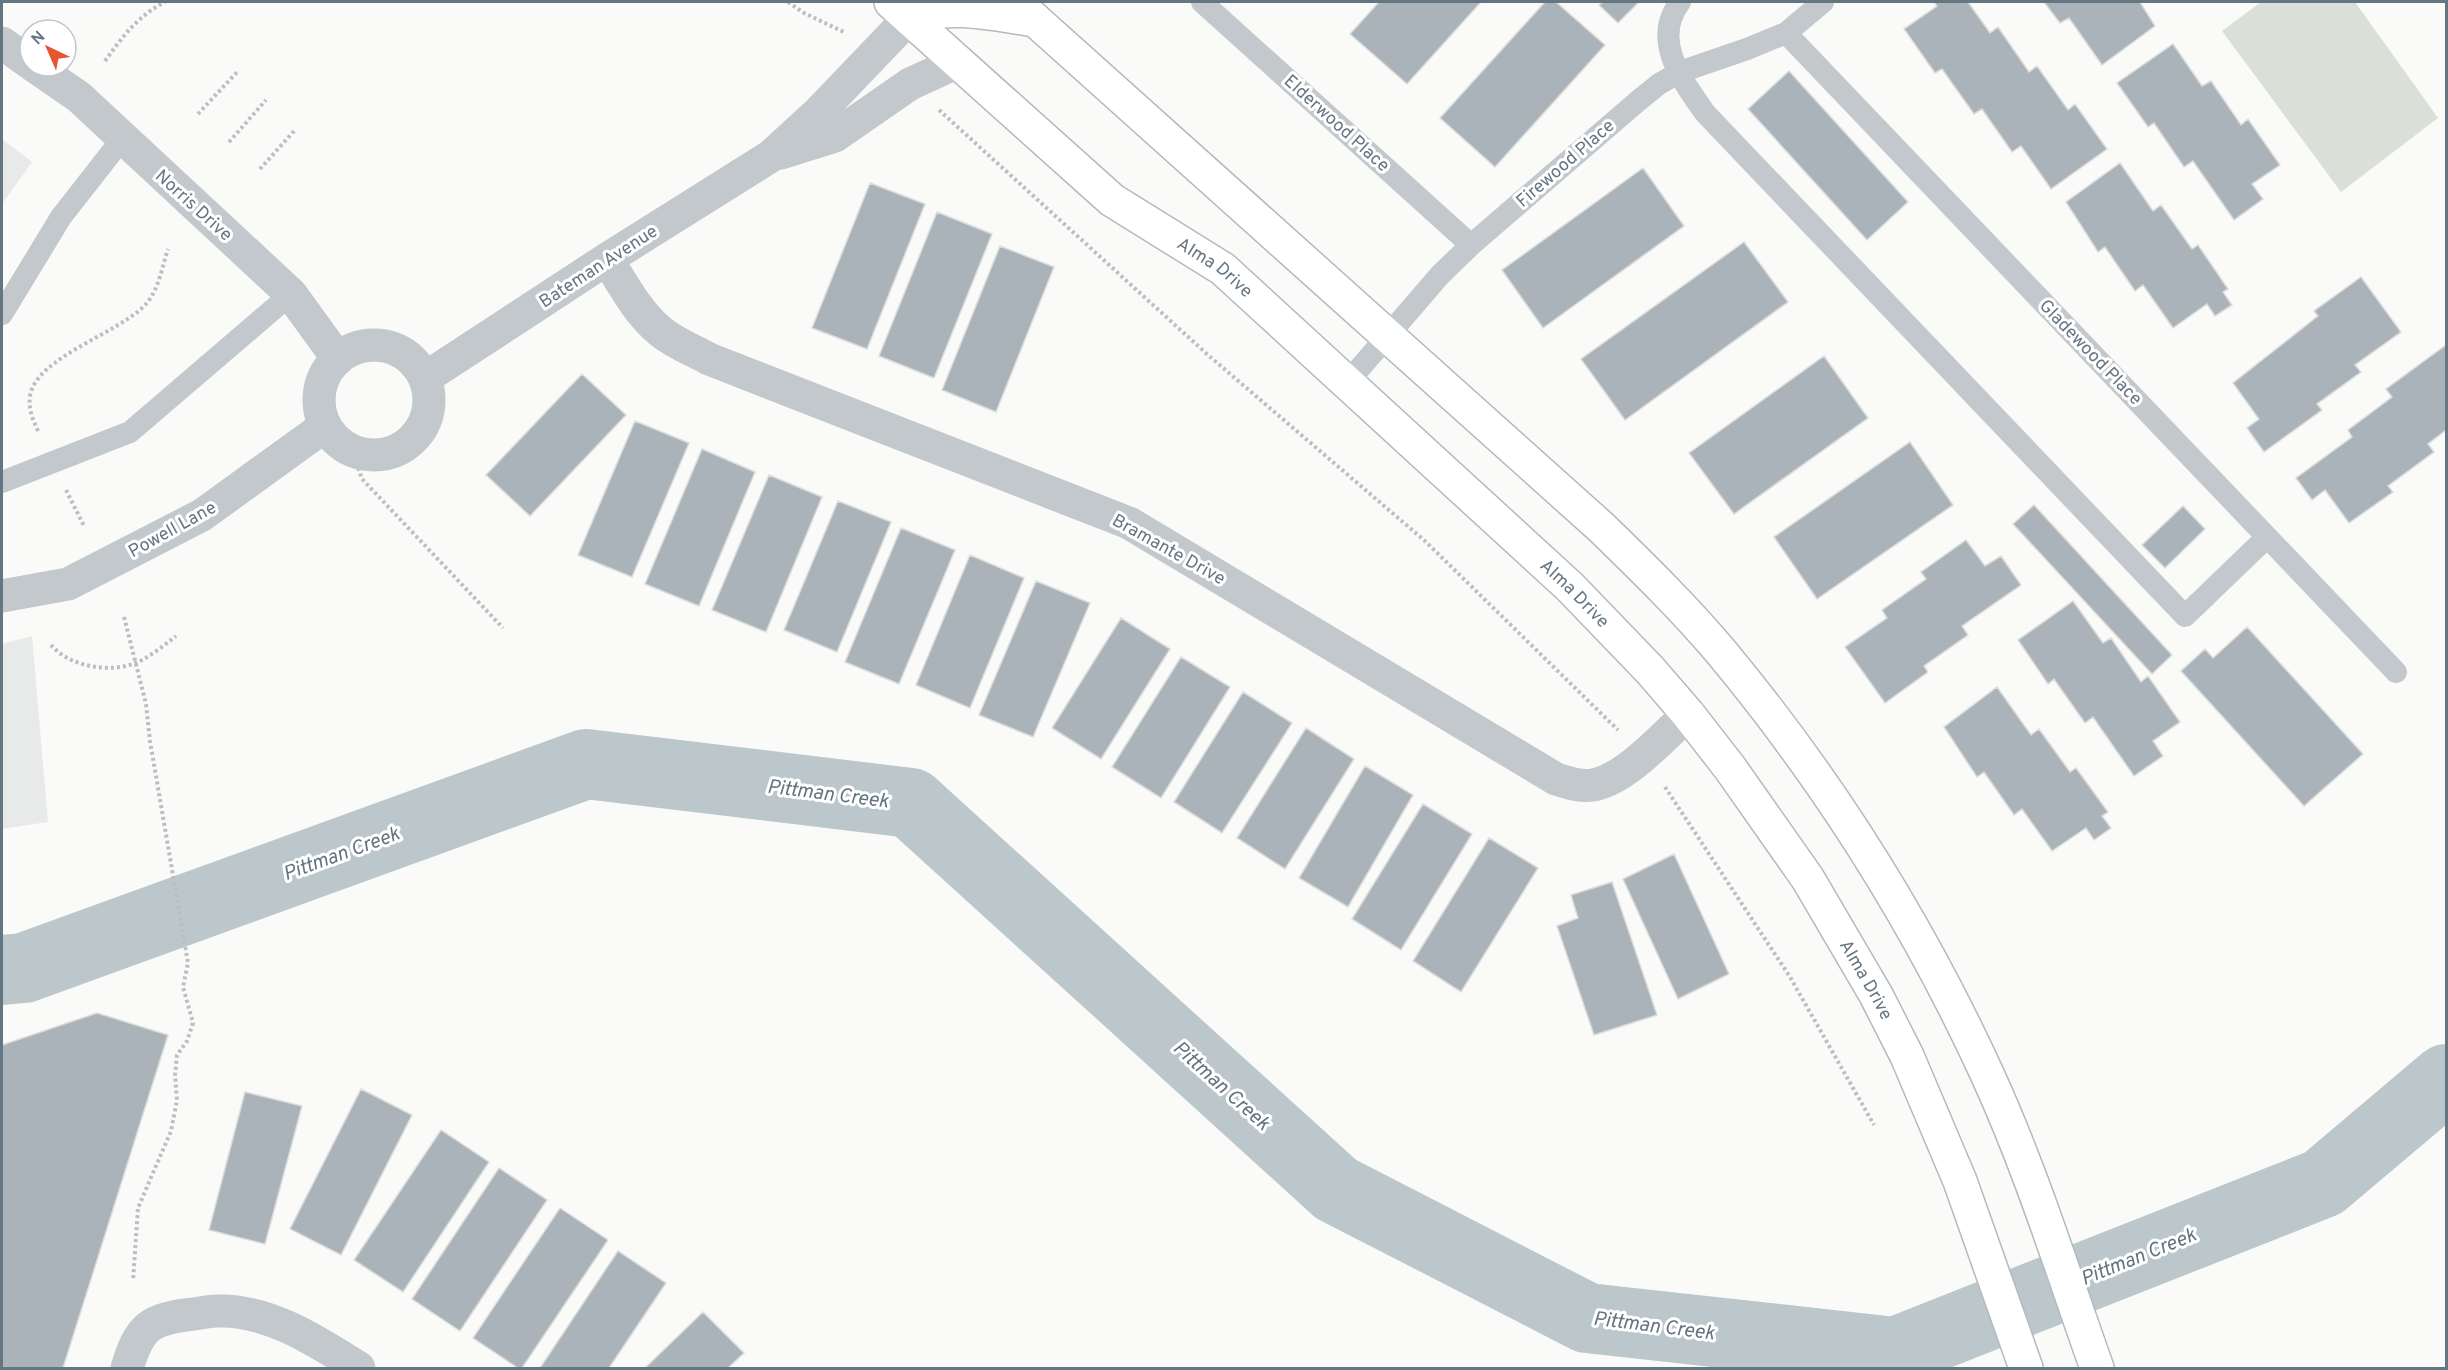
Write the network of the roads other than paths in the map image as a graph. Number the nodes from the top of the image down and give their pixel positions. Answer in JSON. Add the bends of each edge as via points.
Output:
{"nodes":[{"id":1,"x":1202,"y":2,"type":"edge"},
{"id":2,"x":1680,"y":2,"type":"edge"},
{"id":3,"x":1823,"y":2,"type":"edge"},
{"id":4,"x":900,"y":10,"type":"edge"},
{"id":5,"x":1025,"y":11,"type":"edge"},
{"id":6,"x":1786,"y":33,"type":"junction"},
{"id":7,"x":2,"y":43,"type":"edge"},
{"id":8,"x":18,"y":54,"type":"edge"},
{"id":9,"x":958,"y":62,"type":"junction"},
{"id":10,"x":1680,"y":72,"type":"junction"},
{"id":11,"x":51,"y":78,"type":"edge"},
{"id":12,"x":122,"y":139,"type":"junction"},
{"id":13,"x":771,"y":156,"type":"junction"},
{"id":14,"x":1471,"y":244,"type":"junction"},
{"id":15,"x":607,"y":259,"type":"junction"},
{"id":16,"x":291,"y":294,"type":"junction"},
{"id":17,"x":2,"y":314,"type":"edge"},
{"id":18,"x":1389,"y":336,"type":"junction"},
{"id":19,"x":338,"y":359,"type":"junction"},
{"id":20,"x":425,"y":378,"type":"junction"},
{"id":21,"x":1347,"y":383,"type":"junction"},
{"id":22,"x":325,"y":426,"type":"junction"},
{"id":23,"x":2,"y":482,"type":"edge"},
{"id":24,"x":2267,"y":537,"type":"junction"},
{"id":25,"x":2,"y":596,"type":"edge"},
{"id":26,"x":2396,"y":672,"type":"dead end"},
{"id":27,"x":1688,"y":714,"type":"junction"},
{"id":28,"x":351,"y":1366,"type":"edge"},
{"id":29,"x":127,"y":1368,"type":"edge"},
{"id":30,"x":2026,"y":1368,"type":"edge"},
{"id":31,"x":2097,"y":1368,"type":"edge"}],
"edges":[{"from":1,"to":14,"type":"lane","name":"Elderwood Place"},
{"from":2,"to":10,"type":"lane","via":[[1667,34]]},
{"from":3,"to":6,"type":"lane","name":"Firewood Place"},
{"from":4,"to":5,"type":"main road"},
{"from":4,"to":9,"type":"main road","name":"Alma Drive"},
{"from":4,"to":13,"type":"street","name":"Bateman Avenue","via":[[818,113]]},
{"from":5,"to":18,"type":"main road"},
{"from":6,"to":10,"type":"lane","name":"Firewood Place"},
{"from":6,"to":24,"type":"lane","name":"Gladewood Place"},
{"from":7,"to":8,"type":"street"},
{"from":9,"to":13,"type":"street","name":"Bateman Avenue","via":[[910,84],[835,136]]},
{"from":9,"to":21,"type":"main road","name":"Alma Drive","via":[[1112,200],[1223,269]]},
{"from":10,"to":14,"type":"lane","name":"Firewood Place","via":[[1638,101]]},
{"from":10,"to":24,"type":"lane","via":[[1705,113],[2185,616]]},
{"from":11,"to":12,"type":"street","name":"Norris Drive","via":[[79,97]]},
{"from":12,"to":16,"type":"street","name":"Norris Drive"},
{"from":12,"to":17,"type":"lane","via":[[61,217]]},
{"from":13,"to":15,"type":"street","name":"Bateman Avenue"},
{"from":14,"to":18,"type":"lane","name":"Firewood Place","via":[[1440,274]]},
{"from":15,"to":20,"type":"street","name":"Bateman Avenue"},
{"from":15,"to":27,"type":"street","name":"Bramante Drive","via":[[646,319],[685,346],[709,359],[1129,523],[1556,779],[1576,786],[1612,778]]},
{"from":16,"to":19,"type":"street","name":"Norris Drive"},
{"from":16,"to":23,"type":"lane","via":[[130,432]]},
{"from":18,"to":21,"type":"lane","name":"Firewood Place"},
{"from":18,"to":31,"type":"main road","via":[[1610,536],[1690,618],[1763,705],[1831,797],[1904,913],[1988,1075],[2023,1159]]},
{"from":19,"to":20,"type":"street","via":[[368,345],[386,346],[416,363]]},
{"from":19,"to":22,"type":"street","via":[[325,374],[320,391],[319,409]]},
{"from":20,"to":22,"type":"street","via":[[430,396],[428,415],[420,432],[406,446],[389,454],[352,451],[336,441]]},
{"from":21,"to":27,"type":"main road","name":"Alma Drive","via":[[1570,587]]},
{"from":22,"to":25,"type":"street","name":"Powell Lane","via":[[202,515],[68,584]]},
{"from":24,"to":26,"type":"lane","name":"Gladewood Place"},
{"from":27,"to":30,"type":"main road","name":"Alma Drive","via":[[1771,825],[1843,936],[1907,1056],[1960,1181]]},
{"from":28,"to":29,"type":"street","via":[[322,1344],[290,1328],[252,1316],[217,1311],[161,1319],[139,1336]]}]}
